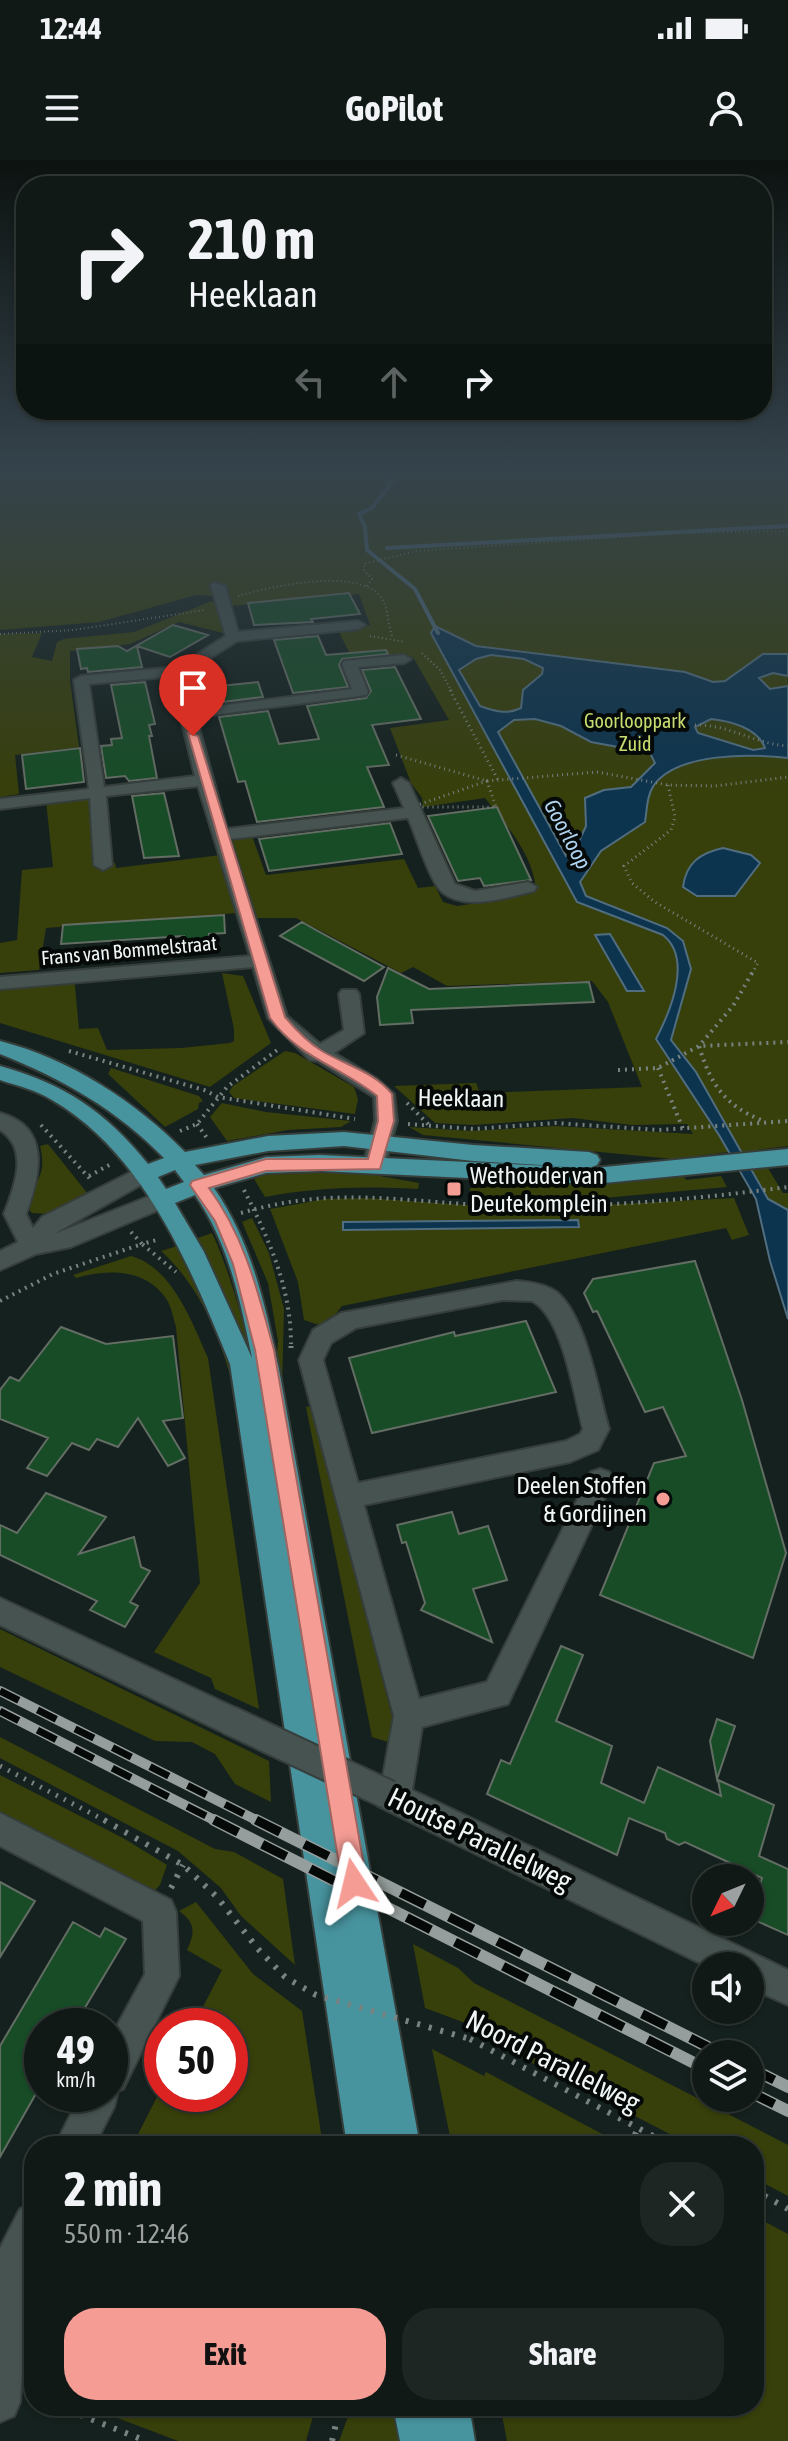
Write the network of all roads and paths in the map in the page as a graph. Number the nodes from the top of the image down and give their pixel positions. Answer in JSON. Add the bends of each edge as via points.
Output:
{"nodes":[{"id":1,"x":372,"y":578,"type":"edge"},
{"id":2,"x":218,"y":586,"type":"dead end"},
{"id":3,"x":367,"y":586,"type":"junction"},
{"id":4,"x":222,"y":605,"type":"junction"},
{"id":5,"x":358,"y":625,"type":"dead end"},
{"id":6,"x":0,"y":634,"type":"edge"},
{"id":7,"x":233,"y":637,"type":"junction"},
{"id":8,"x":393,"y":638,"type":"junction"},
{"id":9,"x":340,"y":646,"type":"junction"},
{"id":10,"x":420,"y":651,"type":"dead end"},
{"id":11,"x":408,"y":652,"type":"joint"},
{"id":12,"x":181,"y":671,"type":"junction"},
{"id":13,"x":187,"y":714,"type":"junction"},
{"id":14,"x":695,"y":725,"type":"dead end"},
{"id":15,"x":787,"y":747,"type":"edge"},
{"id":16,"x":396,"y":755,"type":"dead end"},
{"id":17,"x":788,"y":777,"type":"edge"},
{"id":18,"x":204,"y":780,"type":"junction"},
{"id":19,"x":500,"y":780,"type":"junction"},
{"id":20,"x":487,"y":781,"type":"junction"},
{"id":21,"x":401,"y":783,"type":"dead end"},
{"id":22,"x":668,"y":785,"type":"junction"},
{"id":23,"x":96,"y":793,"type":"junction"},
{"id":24,"x":0,"y":804,"type":"edge"},
{"id":25,"x":413,"y":809,"type":"junction"},
{"id":26,"x":222,"y":835,"type":"junction"},
{"id":27,"x":103,"y":865,"type":"dead end"},
{"id":28,"x":528,"y":887,"type":"dead end"},
{"id":29,"x":262,"y":961,"type":"junction"},
{"id":30,"x":0,"y":983,"type":"edge"},
{"id":31,"x":349,"y":994,"type":"dead end"},
{"id":32,"x":296,"y":1039,"type":"junction"},
{"id":33,"x":788,"y":1042,"type":"edge"},
{"id":34,"x":0,"y":1047,"type":"edge"},
{"id":35,"x":58,"y":1048,"type":"dead end"},
{"id":36,"x":696,"y":1048,"type":"junction"},
{"id":37,"x":317,"y":1055,"type":"junction"},
{"id":38,"x":660,"y":1068,"type":"junction"},
{"id":39,"x":618,"y":1070,"type":"dead end"},
{"id":40,"x":0,"y":1073,"type":"edge"},
{"id":41,"x":218,"y":1097,"type":"junction"},
{"id":42,"x":0,"y":1120,"type":"edge"},
{"id":43,"x":763,"y":1121,"type":"junction"},
{"id":44,"x":788,"y":1121,"type":"edge"},
{"id":45,"x":197,"y":1124,"type":"dead end"},
{"id":46,"x":683,"y":1129,"type":"junction"},
{"id":47,"x":382,"y":1132,"type":"junction"},
{"id":48,"x":788,"y":1157,"type":"edge"},
{"id":49,"x":181,"y":1159,"type":"junction"},
{"id":50,"x":374,"y":1165,"type":"junction"},
{"id":51,"x":630,"y":1170,"type":"junction"},
{"id":52,"x":145,"y":1173,"type":"junction"},
{"id":53,"x":198,"y":1185,"type":"junction"},
{"id":54,"x":788,"y":1187,"type":"edge"},
{"id":55,"x":160,"y":1200,"type":"junction"},
{"id":56,"x":254,"y":1208,"type":"dead end"},
{"id":57,"x":142,"y":1244,"type":"dead end"},
{"id":58,"x":31,"y":1246,"type":"junction"},
{"id":59,"x":0,"y":1261,"type":"edge"},
{"id":60,"x":0,"y":1301,"type":"edge"},
{"id":61,"x":600,"y":1480,"type":"dead end"},
{"id":62,"x":347,"y":1497,"type":"junction"},
{"id":63,"x":0,"y":1611,"type":"edge"},
{"id":64,"x":409,"y":1716,"type":"junction"},
{"id":65,"x":0,"y":1766,"type":"edge"},
{"id":66,"x":392,"y":1796,"type":"junction"},
{"id":67,"x":0,"y":1829,"type":"edge"},
{"id":68,"x":713,"y":1952,"type":"edge"},
{"id":69,"x":764,"y":1977,"type":"edge"},
{"id":70,"x":788,"y":1988,"type":"edge"},
{"id":71,"x":128,"y":2041,"type":"edge"},
{"id":72,"x":92,"y":2112,"type":"edge"},
{"id":73,"x":638,"y":2128,"type":"junction"},
{"id":74,"x":79,"y":2136,"type":"edge"},
{"id":75,"x":364,"y":2136,"type":"edge"},
{"id":76,"x":399,"y":2136,"type":"edge"},
{"id":77,"x":634,"y":2136,"type":"edge"},
{"id":78,"x":653,"y":2136,"type":"edge"},
{"id":79,"x":764,"y":2196,"type":"edge"},
{"id":80,"x":788,"y":2209,"type":"edge"},
{"id":81,"x":24,"y":2238,"type":"edge"},
{"id":82,"x":6,"y":2264,"type":"edge"},
{"id":83,"x":0,"y":2402,"type":"edge"},
{"id":84,"x":83,"y":2416,"type":"edge"},
{"id":85,"x":338,"y":2416,"type":"edge"},
{"id":86,"x":416,"y":2416,"type":"edge"},
{"id":87,"x":450,"y":2416,"type":"edge"},
{"id":88,"x":146,"y":2441,"type":"edge"},
{"id":89,"x":332,"y":2441,"type":"edge"},
{"id":90,"x":421,"y":2441,"type":"edge"},
{"id":91,"x":454,"y":2441,"type":"edge"}],
"edges":[{"from":1,"to":3,"type":"path"},
{"from":2,"to":4,"type":"street"},
{"from":3,"to":4,"type":"path","via":[[291,584]]},
{"from":3,"to":8,"type":"path","via":[[386,606]]},
{"from":4,"to":6,"type":"path","via":[[73,630]]},
{"from":4,"to":7,"type":"street"},
{"from":5,"to":9,"type":"street"},
{"from":7,"to":9,"type":"street"},
{"from":7,"to":12,"type":"street"},
{"from":8,"to":9,"type":"path","via":[[358,635]]},
{"from":8,"to":11,"type":"path"},
{"from":9,"to":11,"type":"street"},
{"from":9,"to":13,"type":"street","via":[[361,692]]},
{"from":10,"to":19,"type":"path","via":[[440,670]]},
{"from":12,"to":13,"type":"street"},
{"from":12,"to":23,"type":"street","via":[[81,680]]},
{"from":13,"to":18,"type":"street"},
{"from":14,"to":15,"type":"path","via":[[722,725],[753,742]]},
{"from":16,"to":20,"type":"path"},
{"from":17,"to":22,"type":"path","via":[[715,786]]},
{"from":18,"to":23,"type":"street"},
{"from":18,"to":26,"type":"street"},
{"from":19,"to":20,"type":"path"},
{"from":19,"to":22,"type":"path","via":[[597,772]]},
{"from":20,"to":25,"type":"path"},
{"from":20,"to":25,"type":"path","via":[[496,807]]},
{"from":21,"to":25,"type":"street"},
{"from":22,"to":36,"type":"path","via":[[675,817],[671,830],[624,866],[632,883],[758,963],[733,1006]]},
{"from":23,"to":24,"type":"street"},
{"from":23,"to":27,"type":"street"},
{"from":25,"to":26,"type":"street"},
{"from":25,"to":28,"type":"street","via":[[447,887],[455,894]]},
{"from":26,"to":29,"type":"street"},
{"from":29,"to":30,"type":"street","name":"Frans van Bommelstraat"},
{"from":29,"to":32,"type":"street","via":[[278,1018]]},
{"from":31,"to":37,"type":"street","via":[[354,1033]]},
{"from":32,"to":37,"type":"street"},
{"from":32,"to":41,"type":"path","via":[[264,1057]]},
{"from":33,"to":36,"type":"path"},
{"from":34,"to":49,"type":"main road","via":[[73,1076],[133,1116]]},
{"from":35,"to":41,"type":"path","name":"Heeklaan"},
{"from":36,"to":38,"type":"path"},
{"from":36,"to":43,"type":"path","via":[[722,1100]]},
{"from":37,"to":47,"type":"street","via":[[384,1094]]},
{"from":38,"to":39,"type":"path"},
{"from":38,"to":46,"type":"path"},
{"from":40,"to":52,"type":"main road","via":[[62,1096],[108,1132]]},
{"from":41,"to":45,"type":"path"},
{"from":41,"to":47,"type":"path","name":"Heeklaan"},
{"from":42,"to":58,"type":"street","via":[[19,1131],[25,1144],[30,1169],[15,1214]]},
{"from":43,"to":44,"type":"path","name":"Heeklaan"},
{"from":43,"to":46,"type":"path","name":"Heeklaan"},
{"from":46,"to":47,"type":"path","name":"Heeklaan","via":[[555,1123]]},
{"from":47,"to":49,"type":"main road","name":"Heeklaan"},
{"from":47,"to":50,"type":"street"},
{"from":47,"to":51,"type":"main road","name":"Heeklaan","via":[[472,1153],[594,1160]]},
{"from":48,"to":51,"type":"main road","name":"Heeklaan"},
{"from":49,"to":52,"type":"main road","name":"Heeklaan"},
{"from":49,"to":53,"type":"main road"},
{"from":50,"to":51,"type":"main road","name":"Heeklaan","via":[[594,1176]]},
{"from":50,"to":53,"type":"main road","name":"Heeklaan","via":[[266,1165]]},
{"from":52,"to":55,"type":"main road"},
{"from":52,"to":58,"type":"street","via":[[50,1223]]},
{"from":53,"to":55,"type":"main road","name":"Heeklaan"},
{"from":53,"to":76,"type":"main road","via":[[223,1219],[242,1264],[265,1350]]},
{"from":54,"to":56,"type":"path","via":[[630,1202],[505,1206],[348,1193]]},
{"from":55,"to":58,"type":"street","via":[[63,1241]]},
{"from":55,"to":75,"type":"main road","via":[[210,1286],[242,1364]]},
{"from":57,"to":60,"type":"path","via":[[53,1274]]},
{"from":58,"to":59,"type":"street"},
{"from":61,"to":64,"type":"street","via":[[497,1694]]},
{"from":62,"to":62,"type":"street","via":[[570,1451],[589,1442],[596,1429],[563,1318],[548,1299],[520,1289],[496,1292],[350,1320],[322,1337],[311,1360]]},
{"from":62,"to":64,"type":"street"},
{"from":63,"to":66,"type":"street","name":"Houtse Parallelweg","bridge":true},
{"from":64,"to":66,"type":"street"},
{"from":65,"to":73,"type":"path","name":"Noord Parallelweg","bridge":true,"via":[[183,1865],[285,1977],[316,1995],[470,2039]]},
{"from":66,"to":68,"type":"street","name":"Houtse Parallelweg"},
{"from":67,"to":71,"type":"street","via":[[159,1912],[162,1976]]},
{"from":69,"to":70,"type":"street"},
{"from":72,"to":74,"type":"street"},
{"from":73,"to":77,"type":"path"},
{"from":73,"to":78,"type":"path","name":"Noord Parallelweg"},
{"from":79,"to":80,"type":"path"},
{"from":81,"to":82,"type":"street"},
{"from":82,"to":83,"type":"street"},
{"from":84,"to":88,"type":"path"},
{"from":85,"to":89,"type":"path"},
{"from":86,"to":90,"type":"main road"},
{"from":87,"to":91,"type":"main road"}]}
